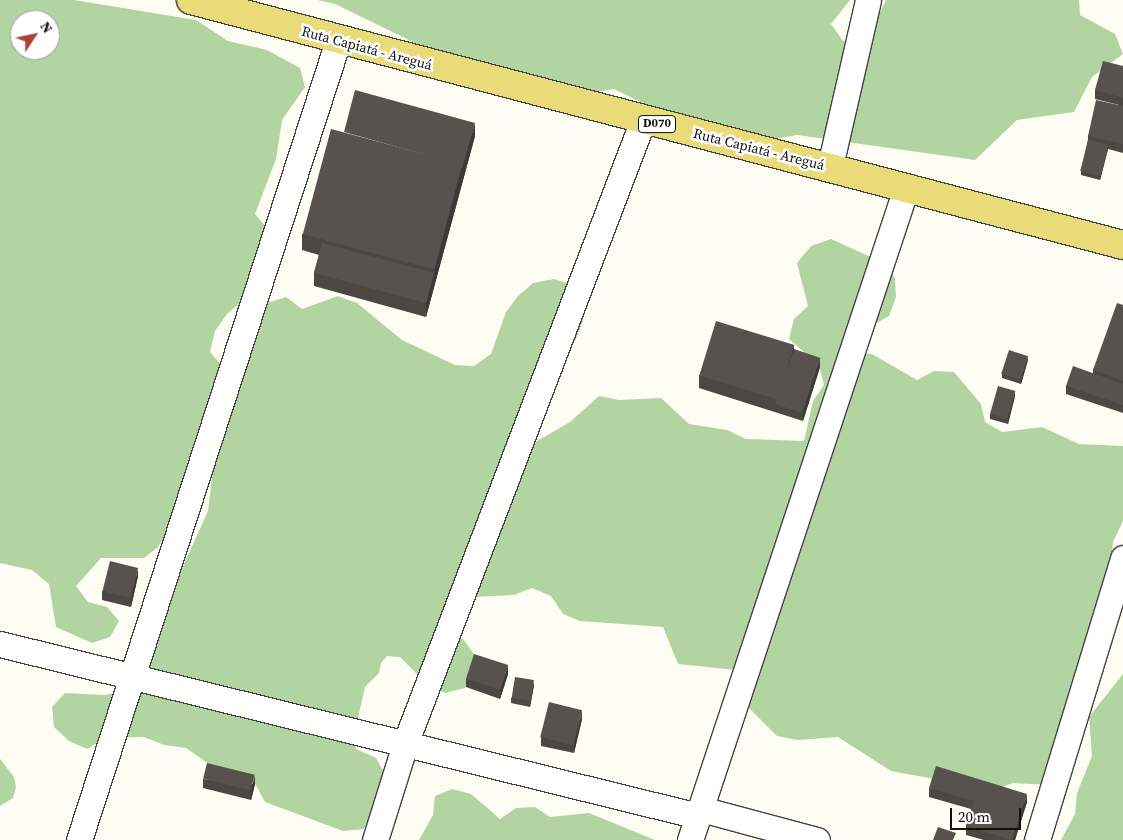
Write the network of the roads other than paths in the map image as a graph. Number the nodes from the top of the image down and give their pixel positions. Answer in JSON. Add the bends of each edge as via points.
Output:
{"nodes":[{"id":1,"x":191,"y":0,"type":"edge"},
{"id":2,"x":868,"y":0,"type":"edge"},
{"id":3,"x":338,"y":41,"type":"junction"},
{"id":4,"x":642,"y":120,"type":"junction"},
{"id":5,"x":830,"y":166,"type":"junction"},
{"id":6,"x":906,"y":188,"type":"junction"},
{"id":7,"x":1123,"y":245,"type":"edge"},
{"id":8,"x":1123,"y":558,"type":"edge"},
{"id":9,"x":0,"y":644,"type":"edge"},
{"id":10,"x":132,"y":676,"type":"junction"},
{"id":11,"x":405,"y":744,"type":"junction"},
{"id":12,"x":699,"y":813,"type":"junction"},
{"id":13,"x":79,"y":840,"type":"edge"},
{"id":14,"x":375,"y":840,"type":"edge"},
{"id":15,"x":690,"y":840,"type":"edge"},
{"id":16,"x":817,"y":840,"type":"edge"},
{"id":17,"x":1036,"y":840,"type":"edge"}],
"edges":[{"from":1,"to":3,"type":"main road","name":"Ruta Capiatá - Areguá","number":"D070"},
{"from":2,"to":5,"type":"lane"},
{"from":3,"to":4,"type":"main road","name":"Ruta Capiatá - Areguá","number":"D070"},
{"from":3,"to":10,"type":"lane"},
{"from":4,"to":5,"type":"main road","name":"Ruta Capiatá - Areguá","number":"D070"},
{"from":4,"to":11,"type":"lane"},
{"from":5,"to":6,"type":"main road","name":"Ruta Capiatá - Areguá","number":"D070"},
{"from":6,"to":7,"type":"main road","name":"Ruta Capiatá - Areguá","number":"D070"},
{"from":6,"to":12,"type":"lane"},
{"from":8,"to":17,"type":"lane"},
{"from":9,"to":10,"type":"lane"},
{"from":10,"to":11,"type":"lane"},
{"from":10,"to":13,"type":"lane"},
{"from":11,"to":12,"type":"lane"},
{"from":11,"to":14,"type":"lane"},
{"from":12,"to":15,"type":"lane"},
{"from":12,"to":16,"type":"lane"}]}
